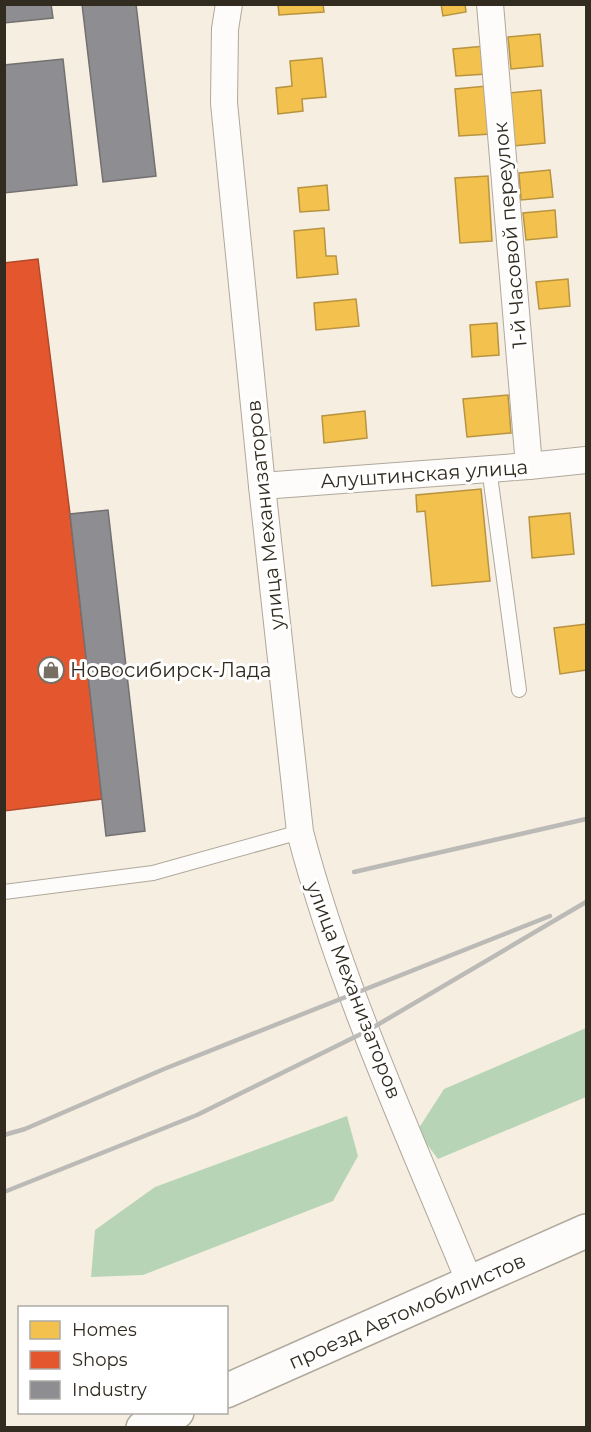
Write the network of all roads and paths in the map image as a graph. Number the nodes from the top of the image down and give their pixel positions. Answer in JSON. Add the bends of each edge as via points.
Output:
{"nodes":[{"id":1,"x":229,"y":4,"type":"edge"},
{"id":2,"x":490,"y":4,"type":"edge"},
{"id":3,"x":586,"y":460,"type":"edge"},
{"id":4,"x":529,"y":466,"type":"junction"},
{"id":5,"x":489,"y":468,"type":"junction"},
{"id":6,"x":262,"y":486,"type":"junction"},
{"id":7,"x":519,"y":690,"type":"dead end"},
{"id":8,"x":300,"y":832,"type":"junction"},
{"id":9,"x":4,"y":892,"type":"edge"},
{"id":10,"x":586,"y":1231,"type":"edge"},
{"id":11,"x":470,"y":1283,"type":"junction"},
{"id":12,"x":228,"y":1390,"type":"edge"},
{"id":13,"x":175,"y":1414,"type":"edge"},
{"id":14,"x":143,"y":1428,"type":"edge"}],
"edges":[{"from":1,"to":6,"type":"street","name":"улица Механизаторов","via":[[224,103]]},
{"from":2,"to":4,"type":"street","name":"1-й Часовой переулок"},
{"from":3,"to":4,"type":"street","name":"Алуштинская улица"},
{"from":4,"to":5,"type":"street","name":"Алуштинская улица"},
{"from":5,"to":6,"type":"street","name":"Алуштинская улица"},
{"from":5,"to":7,"type":"lane"},
{"from":6,"to":8,"type":"street","name":"улица Механизаторов"},
{"from":8,"to":9,"type":"lane","via":[[153,873]]},
{"from":8,"to":11,"type":"street","name":"улица Механизаторов","via":[[310,873],[352,994]]},
{"from":10,"to":11,"type":"street","name":"проезд Автомобилистов"},
{"from":11,"to":12,"type":"street","name":"проезд Автомобилистов"},
{"from":13,"to":14,"type":"street"}]}
